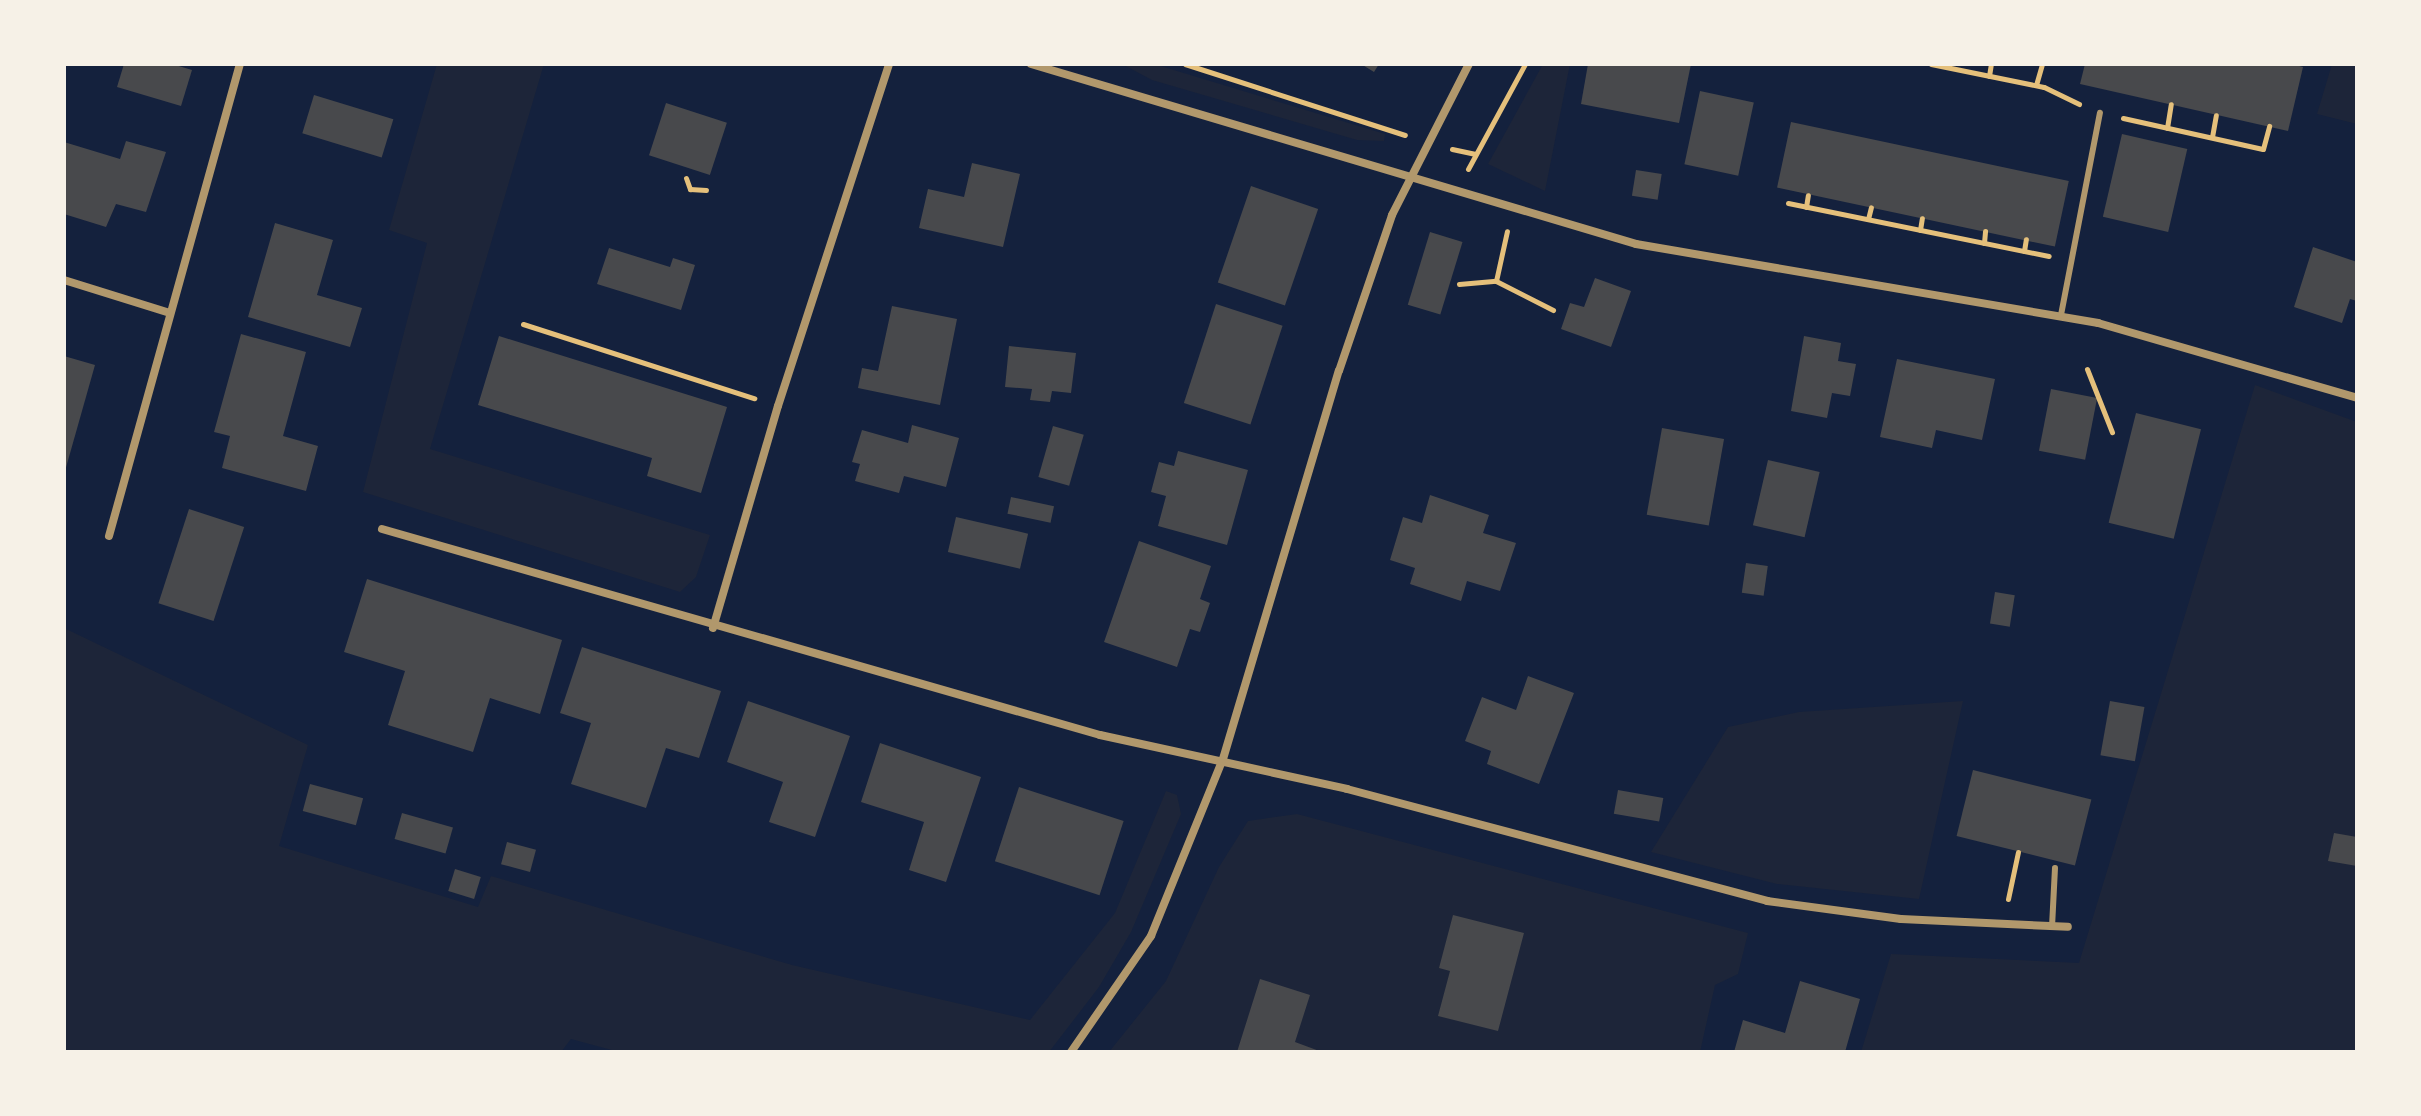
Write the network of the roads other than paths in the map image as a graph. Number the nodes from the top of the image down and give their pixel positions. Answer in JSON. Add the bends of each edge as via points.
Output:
{"nodes":[{"id":1,"x":240,"y":64,"type":"edge"},
{"id":2,"x":889,"y":64,"type":"edge"},
{"id":3,"x":1031,"y":64,"type":"edge"},
{"id":4,"x":1469,"y":64,"type":"edge"},
{"id":5,"x":2100,"y":113,"type":"dead end"},
{"id":6,"x":1410,"y":177,"type":"junction"},
{"id":7,"x":64,"y":280,"type":"edge"},
{"id":8,"x":170,"y":313,"type":"junction"},
{"id":9,"x":2061,"y":315,"type":"junction"},
{"id":10,"x":2357,"y":398,"type":"edge"},
{"id":11,"x":382,"y":529,"type":"dead end"},
{"id":12,"x":109,"y":536,"type":"dead end"},
{"id":13,"x":713,"y":628,"type":"junction"},
{"id":14,"x":1223,"y":759,"type":"junction"},
{"id":15,"x":2055,"y":868,"type":"dead end"},
{"id":16,"x":2052,"y":927,"type":"junction"},
{"id":17,"x":2068,"y":927,"type":"dead end"},
{"id":18,"x":1071,"y":1052,"type":"edge"}],
"edges":[{"from":1,"to":8,"type":"street"},
{"from":2,"to":13,"type":"street","via":[[778,406]]},
{"from":3,"to":6,"type":"street"},
{"from":4,"to":6,"type":"street"},
{"from":5,"to":9,"type":"lane"},
{"from":6,"to":9,"type":"street","via":[[1512,210],[1731,264]]},
{"from":6,"to":14,"type":"street","via":[[1339,371]]},
{"from":7,"to":8,"type":"street"},
{"from":8,"to":12,"type":"street"},
{"from":9,"to":10,"type":"street"},
{"from":11,"to":13,"type":"street"},
{"from":13,"to":14,"type":"street","via":[[1100,735]]},
{"from":14,"to":16,"type":"street","via":[[1767,901],[1901,919]]},
{"from":14,"to":18,"type":"street","via":[[1151,936]]},
{"from":15,"to":16,"type":"lane"},
{"from":16,"to":17,"type":"street"}]}
